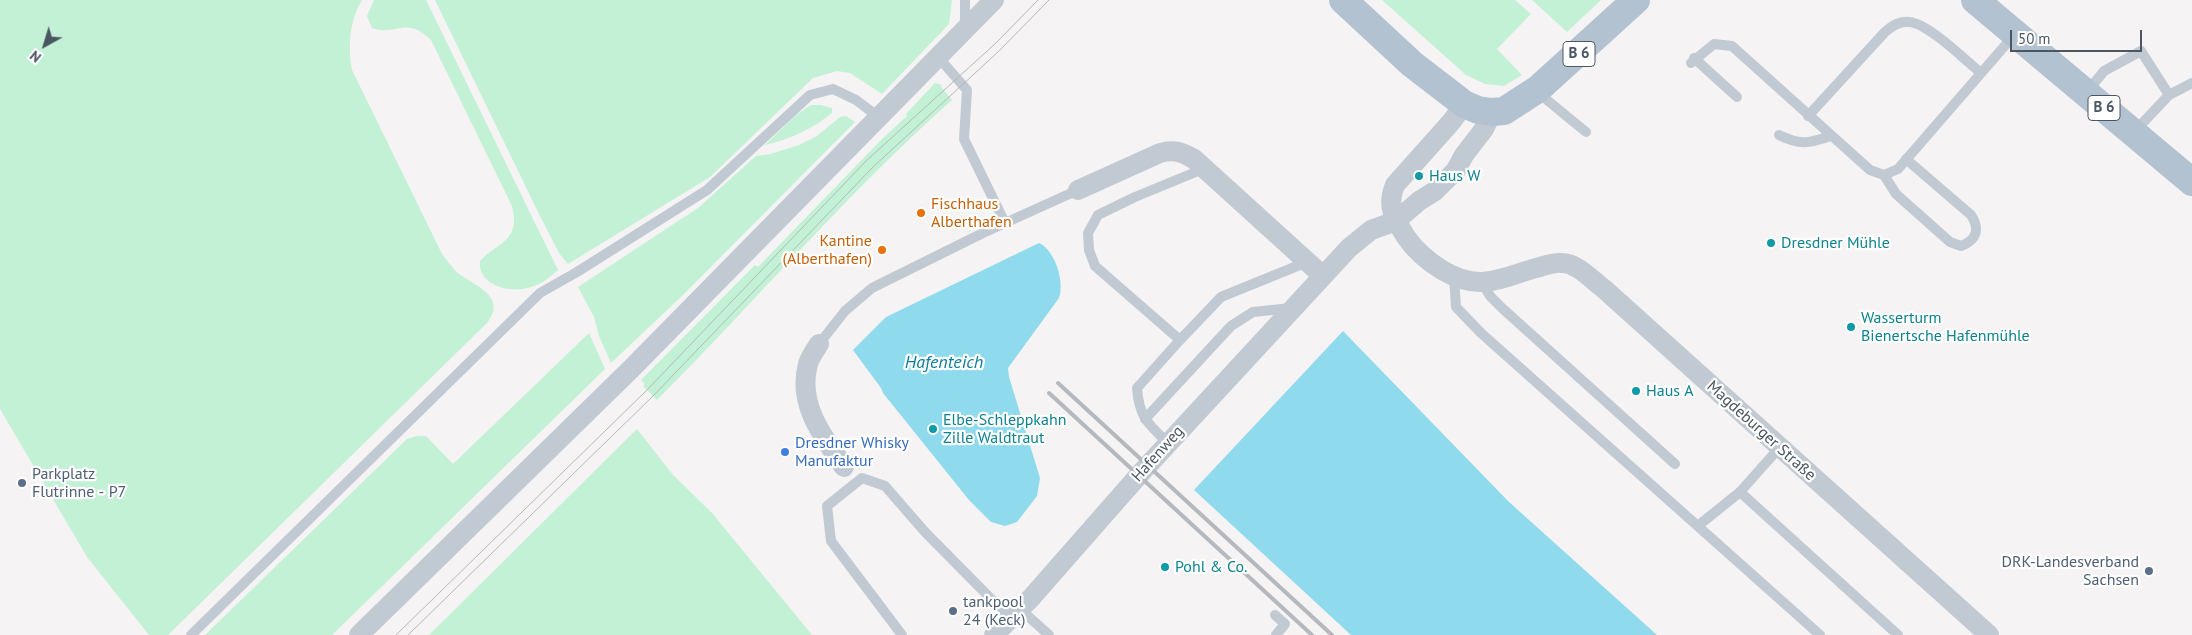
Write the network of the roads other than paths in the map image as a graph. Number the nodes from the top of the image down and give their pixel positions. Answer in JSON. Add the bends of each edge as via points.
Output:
{"nodes":[{"id":1,"x":965,"y":0,"type":"edge"},
{"id":2,"x":994,"y":0,"type":"edge"},
{"id":3,"x":1343,"y":0,"type":"edge"},
{"id":4,"x":1636,"y":0,"type":"edge"},
{"id":5,"x":1976,"y":0,"type":"edge"},
{"id":6,"x":965,"y":30,"type":"junction"},
{"id":7,"x":2015,"y":33,"type":"junction"},
{"id":8,"x":939,"y":58,"type":"junction"},
{"id":9,"x":1982,"y":73,"type":"junction"},
{"id":10,"x":2192,"y":83,"type":"edge"},
{"id":11,"x":1536,"y":90,"type":"junction"},
{"id":12,"x":2086,"y":93,"type":"junction"},
{"id":13,"x":2168,"y":95,"type":"junction"},
{"id":14,"x":1737,"y":97,"type":"dead end"},
{"id":15,"x":1464,"y":104,"type":"junction"},
{"id":16,"x":1492,"y":112,"type":"junction"},
{"id":17,"x":1808,"y":116,"type":"junction"},
{"id":18,"x":880,"y":118,"type":"junction"},
{"id":19,"x":1586,"y":132,"type":"dead end"},
{"id":20,"x":2133,"y":133,"type":"junction"},
{"id":21,"x":1779,"y":135,"type":"dead end"},
{"id":22,"x":1831,"y":136,"type":"junction"},
{"id":23,"x":1906,"y":159,"type":"junction"},
{"id":24,"x":1203,"y":168,"type":"junction"},
{"id":25,"x":1884,"y":175,"type":"junction"},
{"id":26,"x":2191,"y":180,"type":"edge"},
{"id":27,"x":1078,"y":190,"type":"joint"},
{"id":28,"x":1396,"y":221,"type":"junction"},
{"id":29,"x":1005,"y":223,"type":"junction"},
{"id":30,"x":1307,"y":262,"type":"junction"},
{"id":31,"x":1323,"y":276,"type":"junction"},
{"id":32,"x":1454,"y":277,"type":"junction"},
{"id":33,"x":1483,"y":284,"type":"junction"},
{"id":34,"x":1293,"y":308,"type":"junction"},
{"id":35,"x":1180,"y":340,"type":"junction"},
{"id":36,"x":818,"y":344,"type":"joint"},
{"id":37,"x":1145,"y":419,"type":"junction"},
{"id":38,"x":1168,"y":443,"type":"junction"},
{"id":39,"x":1780,"y":448,"type":"junction"},
{"id":40,"x":1676,"y":464,"type":"dead end"},
{"id":41,"x":844,"y":467,"type":"dead end"},
{"id":42,"x":1740,"y":492,"type":"junction"},
{"id":43,"x":1699,"y":525,"type":"junction"},
{"id":44,"x":1016,"y":614,"type":"junction"},
{"id":45,"x":1275,"y":615,"type":"dead end"},
{"id":46,"x":191,"y":635,"type":"edge"},
{"id":47,"x":359,"y":635,"type":"edge"},
{"id":48,"x":902,"y":635,"type":"edge"},
{"id":49,"x":994,"y":635,"type":"edge"},
{"id":50,"x":1050,"y":635,"type":"edge"},
{"id":51,"x":1276,"y":635,"type":"edge"},
{"id":52,"x":1820,"y":635,"type":"edge"},
{"id":53,"x":1898,"y":635,"type":"edge"},
{"id":54,"x":1990,"y":635,"type":"edge"}],
"edges":[{"from":1,"to":6,"type":"lane"},
{"from":2,"to":6,"type":"street"},
{"from":3,"to":15,"type":"main road","via":[[1412,64]]},
{"from":4,"to":11,"type":"main road","number":"B 6"},
{"from":5,"to":7,"type":"main road","number":"B 6"},
{"from":6,"to":8,"type":"street"},
{"from":7,"to":9,"type":"lane"},
{"from":7,"to":12,"type":"main road","number":"B 6"},
{"from":8,"to":18,"type":"street"},
{"from":8,"to":29,"type":"lane","via":[[967,90],[964,139]]},
{"from":9,"to":17,"type":"lane","via":[[1927,29],[1910,22],[1896,23]]},
{"from":9,"to":23,"type":"lane"},
{"from":10,"to":13,"type":"lane"},
{"from":11,"to":16,"type":"main road","number":"B 6","via":[[1504,111]]},
{"from":11,"to":19,"type":"lane"},
{"from":12,"to":13,"type":"lane","via":[[2104,71],[2141,52]]},
{"from":12,"to":20,"type":"main road","number":"B 6"},
{"from":13,"to":20,"type":"lane"},
{"from":14,"to":17,"type":"lane","via":[[1692,61],[1714,44],[1732,46]]},
{"from":15,"to":16,"type":"main road"},
{"from":15,"to":28,"type":"street","name":"Magdeburger Straße","via":[[1395,185],[1390,197]]},
{"from":16,"to":28,"type":"street","via":[[1456,170],[1436,191]]},
{"from":17,"to":22,"type":"lane"},
{"from":18,"to":46,"type":"lane","via":[[856,100],[833,89],[810,94],[707,190],[540,293]]},
{"from":18,"to":47,"type":"street","via":[[631,369]]},
{"from":20,"to":26,"type":"main road","number":"B 6"},
{"from":21,"to":22,"type":"lane","via":[[1805,144]]},
{"from":22,"to":25,"type":"lane","via":[[1870,170]]},
{"from":23,"to":25,"type":"lane","via":[[1898,169]]},
{"from":23,"to":25,"type":"lane","via":[[1971,215],[1977,224],[1976,235],[1970,243],[1961,246],[1950,242],[1896,194]]},
{"from":24,"to":27,"type":"street","via":[[1183,153],[1170,150]]},
{"from":24,"to":30,"type":"street"},
{"from":24,"to":35,"type":"lane","via":[[1098,215],[1088,233],[1094,266]]},
{"from":27,"to":29,"type":"lane"},
{"from":28,"to":31,"type":"street","name":"Hafenweg","via":[[1371,230]]},
{"from":28,"to":32,"type":"street","name":"Magdeburger Straße","via":[[1409,242],[1425,258]]},
{"from":29,"to":36,"type":"lane","via":[[872,288],[845,311]]},
{"from":30,"to":31,"type":"street"},
{"from":30,"to":35,"type":"lane","via":[[1222,297]]},
{"from":31,"to":34,"type":"street","name":"Hafenweg"},
{"from":32,"to":33,"type":"street","name":"Magdeburger Straße"},
{"from":32,"to":43,"type":"lane","via":[[1456,307],[1481,333]]},
{"from":33,"to":39,"type":"street","name":"Magdeburger Straße","via":[[1564,262],[1580,270],[1604,288]]},
{"from":33,"to":40,"type":"lane","via":[[1502,308]]},
{"from":34,"to":37,"type":"lane","via":[[1253,312],[1230,326]]},
{"from":34,"to":38,"type":"street","name":"Hafenweg"},
{"from":35,"to":37,"type":"lane","via":[[1137,388],[1138,407]]},
{"from":36,"to":41,"type":"street","via":[[808,364],[805,391],[814,424]]},
{"from":37,"to":38,"type":"lane"},
{"from":38,"to":44,"type":"street","name":"Hafenweg"},
{"from":39,"to":42,"type":"lane"},
{"from":39,"to":54,"type":"street","name":"Magdeburger Straße"},
{"from":42,"to":43,"type":"lane"},
{"from":42,"to":53,"type":"lane"},
{"from":43,"to":52,"type":"lane"},
{"from":44,"to":48,"type":"lane","via":[[925,532],[885,486],[862,478],[828,506],[831,541]]},
{"from":44,"to":49,"type":"street","name":"Hafenweg"},
{"from":44,"to":50,"type":"lane"},
{"from":45,"to":51,"type":"lane","via":[[1285,624]]}]}
